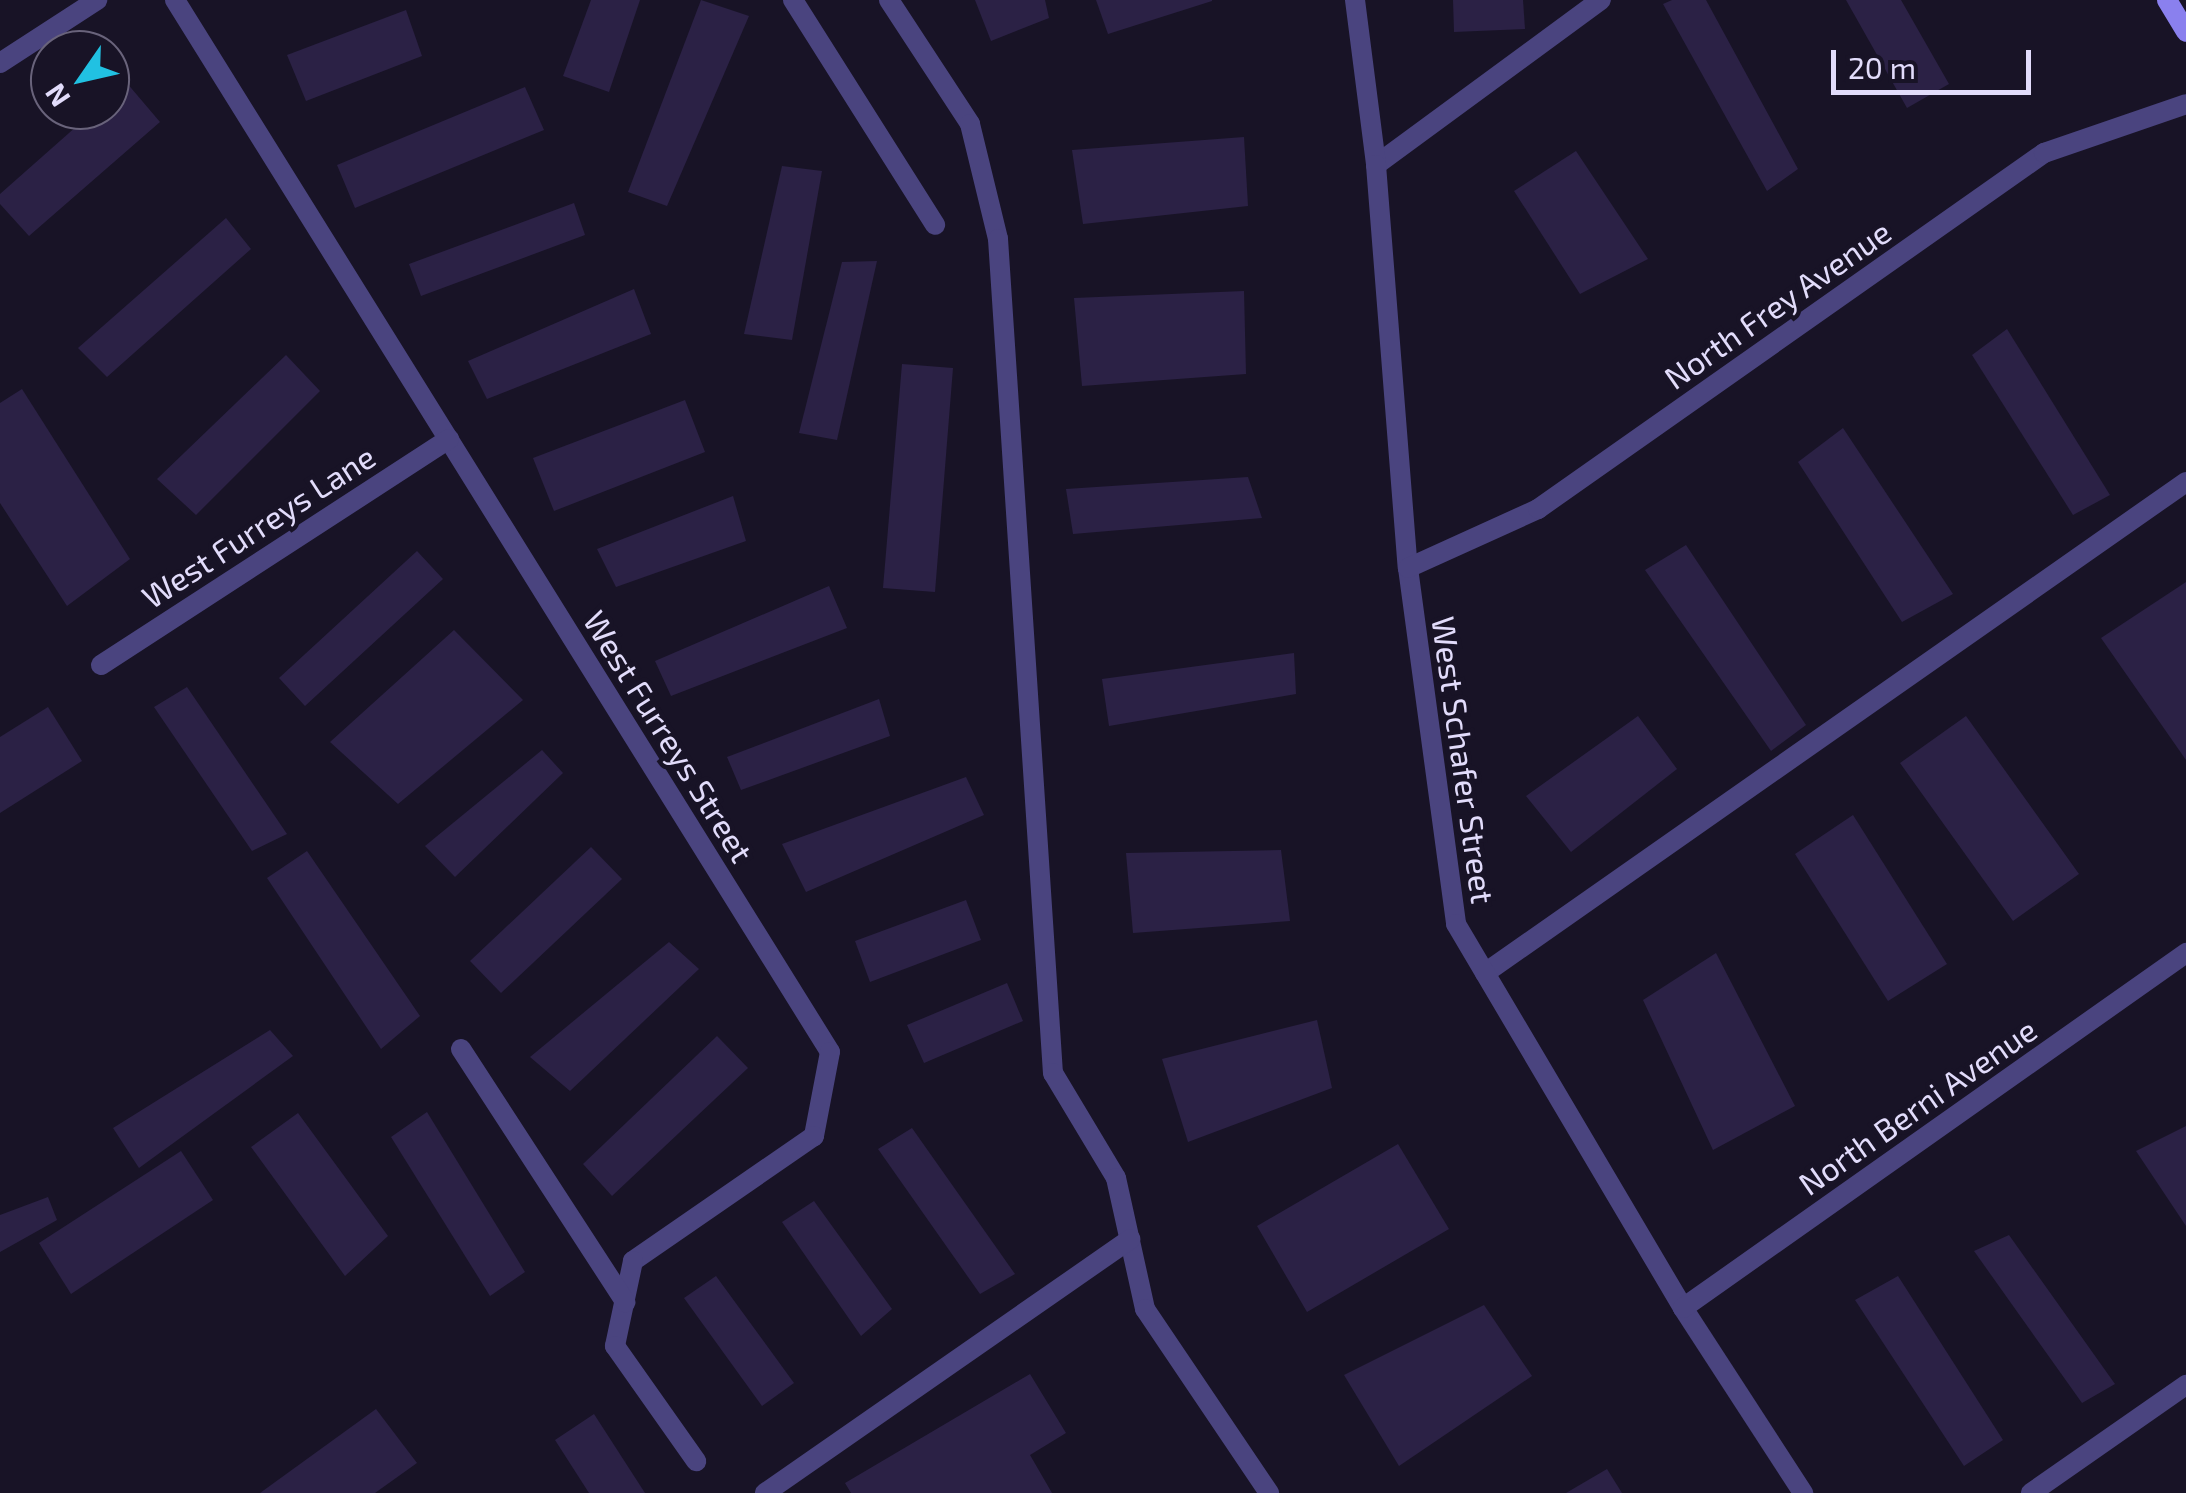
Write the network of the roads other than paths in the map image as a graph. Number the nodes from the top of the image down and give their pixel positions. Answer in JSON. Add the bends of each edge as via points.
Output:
{"nodes":[{"id":1,"x":97,"y":0,"type":"edge"},
{"id":2,"x":175,"y":0,"type":"edge"},
{"id":3,"x":793,"y":0,"type":"edge"},
{"id":4,"x":890,"y":0,"type":"edge"},
{"id":5,"x":1355,"y":0,"type":"edge"},
{"id":6,"x":1600,"y":0,"type":"edge"},
{"id":7,"x":2168,"y":0,"type":"edge"},
{"id":8,"x":2186,"y":32,"type":"edge"},
{"id":9,"x":0,"y":63,"type":"edge"},
{"id":10,"x":2186,"y":104,"type":"edge"},
{"id":11,"x":1376,"y":165,"type":"junction"},
{"id":12,"x":935,"y":225,"type":"dead end"},
{"id":13,"x":449,"y":439,"type":"junction"},
{"id":14,"x":2186,"y":482,"type":"edge"},
{"id":15,"x":1408,"y":568,"type":"junction"},
{"id":16,"x":100,"y":664,"type":"dead end"},
{"id":17,"x":2186,"y":953,"type":"edge"},
{"id":18,"x":1485,"y":973,"type":"junction"},
{"id":19,"x":461,"y":1049,"type":"dead end"},
{"id":20,"x":1130,"y":1239,"type":"junction"},
{"id":21,"x":625,"y":1302,"type":"junction"},
{"id":22,"x":1683,"y":1308,"type":"junction"},
{"id":23,"x":2186,"y":1385,"type":"edge"},
{"id":24,"x":696,"y":1461,"type":"dead end"},
{"id":25,"x":766,"y":1493,"type":"edge"},
{"id":26,"x":1269,"y":1493,"type":"edge"},
{"id":27,"x":1803,"y":1493,"type":"edge"},
{"id":28,"x":2031,"y":1493,"type":"edge"}],
"edges":[{"from":1,"to":9,"type":"street"},
{"from":2,"to":13,"type":"street","name":"West Furreys Street"},
{"from":3,"to":12,"type":"street"},
{"from":4,"to":20,"type":"street","via":[[970,124],[998,239],[1053,1073],[1116,1178]]},
{"from":5,"to":11,"type":"street","name":"West Schafer Street"},
{"from":6,"to":11,"type":"street"},
{"from":7,"to":8,"type":"street"},
{"from":10,"to":15,"type":"street","name":"North Frey Avenue","via":[[2044,152],[1538,509]]},
{"from":11,"to":15,"type":"street","name":"West Schafer Street"},
{"from":13,"to":16,"type":"street","name":"West Furreys Lane"},
{"from":13,"to":21,"type":"street","name":"West Furreys Street","via":[[830,1052],[814,1136],[633,1261]]},
{"from":14,"to":18,"type":"street"},
{"from":15,"to":18,"type":"street","name":"West Schafer Street","via":[[1456,924]]},
{"from":17,"to":22,"type":"street","name":"North Berni Avenue"},
{"from":18,"to":22,"type":"street","name":"West Schafer Street"},
{"from":19,"to":21,"type":"street"},
{"from":20,"to":25,"type":"street"},
{"from":20,"to":26,"type":"street","via":[[1145,1309]]},
{"from":21,"to":24,"type":"street","name":"West Furreys Street","via":[[616,1346]]},
{"from":22,"to":27,"type":"street","name":"West Schafer Street"},
{"from":23,"to":28,"type":"street"}]}
